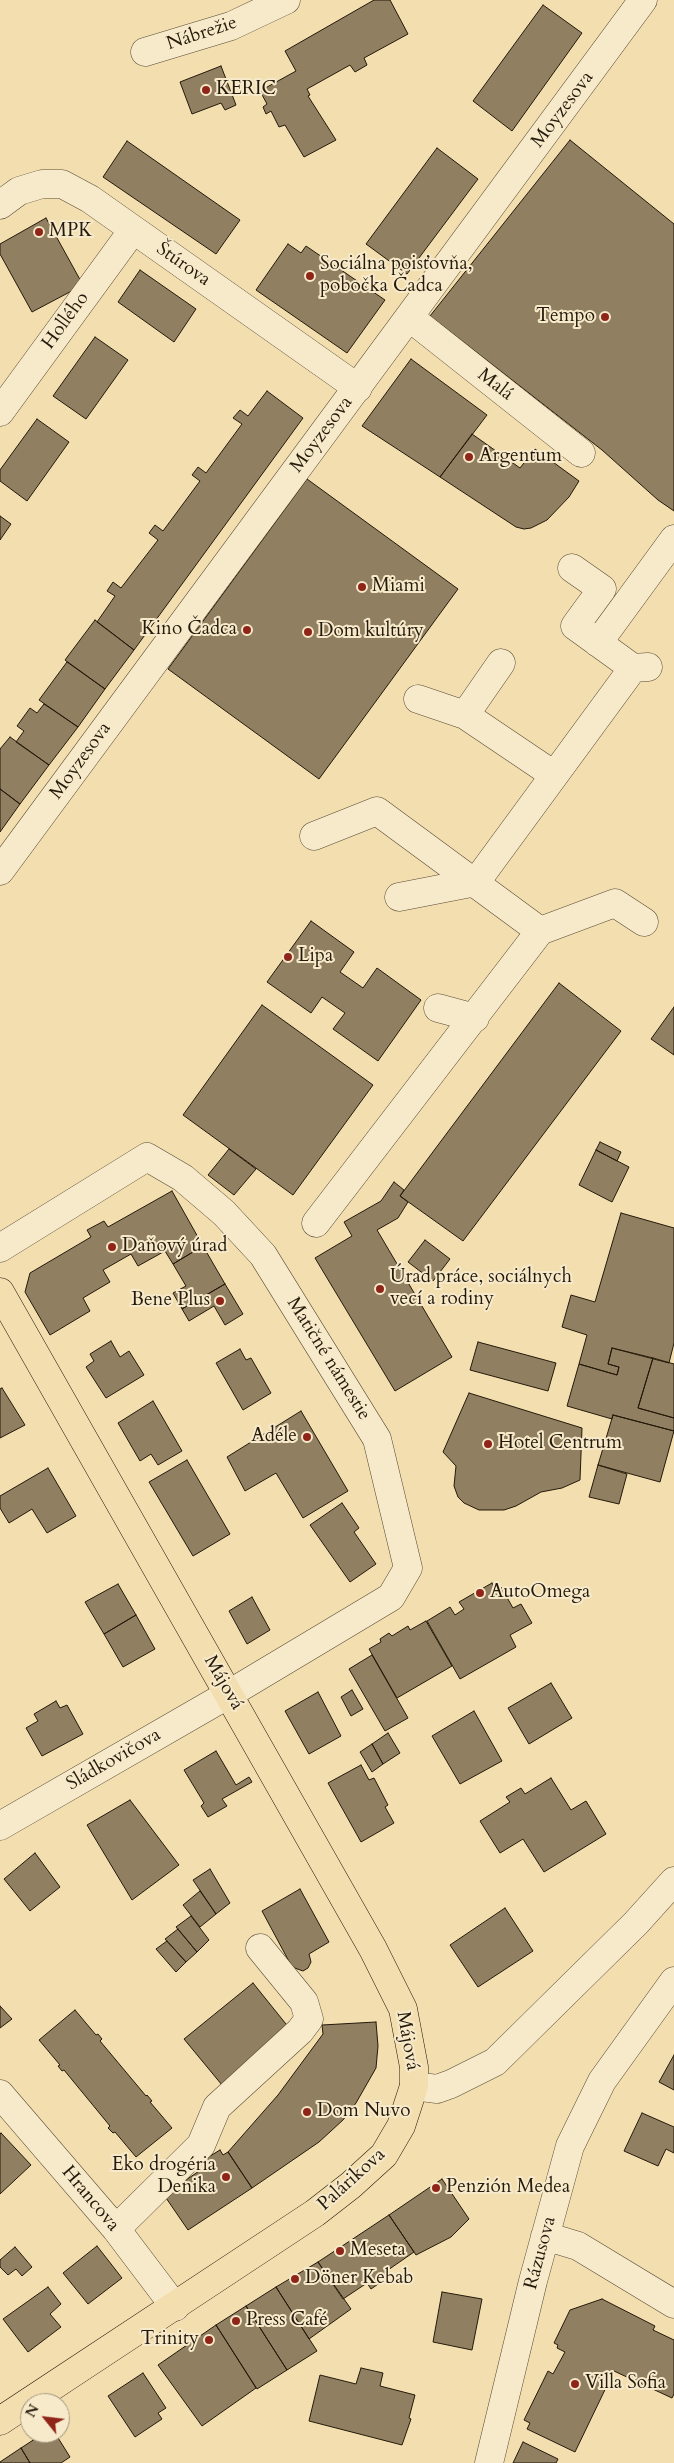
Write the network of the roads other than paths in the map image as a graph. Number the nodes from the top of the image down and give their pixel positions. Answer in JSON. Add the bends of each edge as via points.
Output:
{"nodes":[{"id":1,"x":286,"y":0,"type":"edge"},
{"id":2,"x":643,"y":0,"type":"edge"},
{"id":3,"x":145,"y":52,"type":"dead end"},
{"id":4,"x":0,"y":205,"type":"edge"},
{"id":5,"x":133,"y":230,"type":"junction"},
{"id":6,"x":409,"y":317,"type":"junction"},
{"id":7,"x":358,"y":388,"type":"junction"},
{"id":8,"x":0,"y":412,"type":"edge"},
{"id":9,"x":581,"y":453,"type":"dead end"},
{"id":10,"x":674,"y":539,"type":"edge"},
{"id":11,"x":572,"y":568,"type":"dead end"},
{"id":12,"x":598,"y":642,"type":"junction"},
{"id":13,"x":501,"y":663,"type":"dead end"},
{"id":14,"x":418,"y":699,"type":"dead end"},
{"id":15,"x":464,"y":715,"type":"junction"},
{"id":16,"x":554,"y":776,"type":"junction"},
{"id":17,"x":314,"y":836,"type":"dead end"},
{"id":18,"x":0,"y":870,"type":"edge"},
{"id":19,"x":476,"y":882,"type":"junction"},
{"id":20,"x":399,"y":897,"type":"dead end"},
{"id":21,"x":644,"y":922,"type":"dead end"},
{"id":22,"x":540,"y":931,"type":"junction"},
{"id":23,"x":438,"y":1008,"type":"dead end"},
{"id":24,"x":475,"y":1018,"type":"junction"},
{"id":25,"x":316,"y":1223,"type":"dead end"},
{"id":26,"x":0,"y":1248,"type":"edge"},
{"id":27,"x":0,"y":1292,"type":"edge"},
{"id":28,"x":229,"y":1694,"type":"junction"},
{"id":29,"x":0,"y":1826,"type":"edge"},
{"id":30,"x":674,"y":1881,"type":"edge"},
{"id":31,"x":260,"y":1948,"type":"dead end"},
{"id":32,"x":674,"y":1981,"type":"edge"},
{"id":33,"x":414,"y":2086,"type":"junction"},
{"id":34,"x":0,"y":2094,"type":"edge"},
{"id":35,"x":116,"y":2229,"type":"junction"},
{"id":36,"x":545,"y":2236,"type":"junction"},
{"id":37,"x":674,"y":2304,"type":"edge"},
{"id":38,"x":175,"y":2307,"type":"junction"},
{"id":39,"x":0,"y":2421,"type":"edge"},
{"id":40,"x":489,"y":2463,"type":"edge"}],
"edges":[{"from":1,"to":3,"type":"street","name":"Nábrežie","via":[[231,26]]},
{"from":2,"to":6,"type":"street","name":"Moyzesova"},
{"from":4,"to":5,"type":"street","name":"Štúrova","via":[[19,191],[42,184],[62,184]]},
{"from":5,"to":7,"type":"street","name":"Štúrova"},
{"from":5,"to":8,"type":"street","name":"Hollého"},
{"from":6,"to":7,"type":"street","name":"Moyzesova"},
{"from":6,"to":9,"type":"street","name":"Malá"},
{"from":7,"to":18,"type":"street","name":"Moyzesova"},
{"from":10,"to":12,"type":"street"},
{"from":11,"to":12,"type":"street","via":[[606,582],[575,626]]},
{"from":12,"to":16,"type":"street","via":[[640,667]]},
{"from":13,"to":15,"type":"street"},
{"from":14,"to":15,"type":"street"},
{"from":15,"to":16,"type":"street"},
{"from":16,"to":19,"type":"street"},
{"from":17,"to":19,"type":"street","via":[[377,811]]},
{"from":19,"to":20,"type":"street"},
{"from":19,"to":22,"type":"street"},
{"from":21,"to":22,"type":"street","via":[[615,903]]},
{"from":22,"to":24,"type":"street"},
{"from":23,"to":24,"type":"street"},
{"from":24,"to":25,"type":"street"},
{"from":26,"to":28,"type":"street","name":"Matičné námestie","via":[[147,1157],[184,1178],[224,1213],[263,1255],[377,1439],[408,1568],[391,1597]]},
{"from":27,"to":28,"type":"main road","name":"Májová"},
{"from":28,"to":29,"type":"street","name":"Sládkovičova"},
{"from":28,"to":33,"type":"main road","name":"Májová","via":[[341,1890],[403,2009],[414,2067]]},
{"from":30,"to":33,"type":"street","via":[[636,1923],[494,2062],[451,2084],[437,2088]]},
{"from":31,"to":35,"type":"street","via":[[304,2002],[308,2019],[300,2032],[218,2107],[201,2145]]},
{"from":32,"to":36,"type":"street","name":"Rázusova","via":[[602,2081],[570,2146]]},
{"from":33,"to":38,"type":"main road","name":"Palárikova","via":[[401,2126],[378,2161],[315,2213]]},
{"from":34,"to":35,"type":"street","name":"Hrancova"},
{"from":35,"to":38,"type":"street","name":"Hrancova"},
{"from":36,"to":37,"type":"street","via":[[578,2246]]},
{"from":36,"to":40,"type":"street","name":"Rázusova"},
{"from":38,"to":39,"type":"main road","name":"Palárikova"}]}
